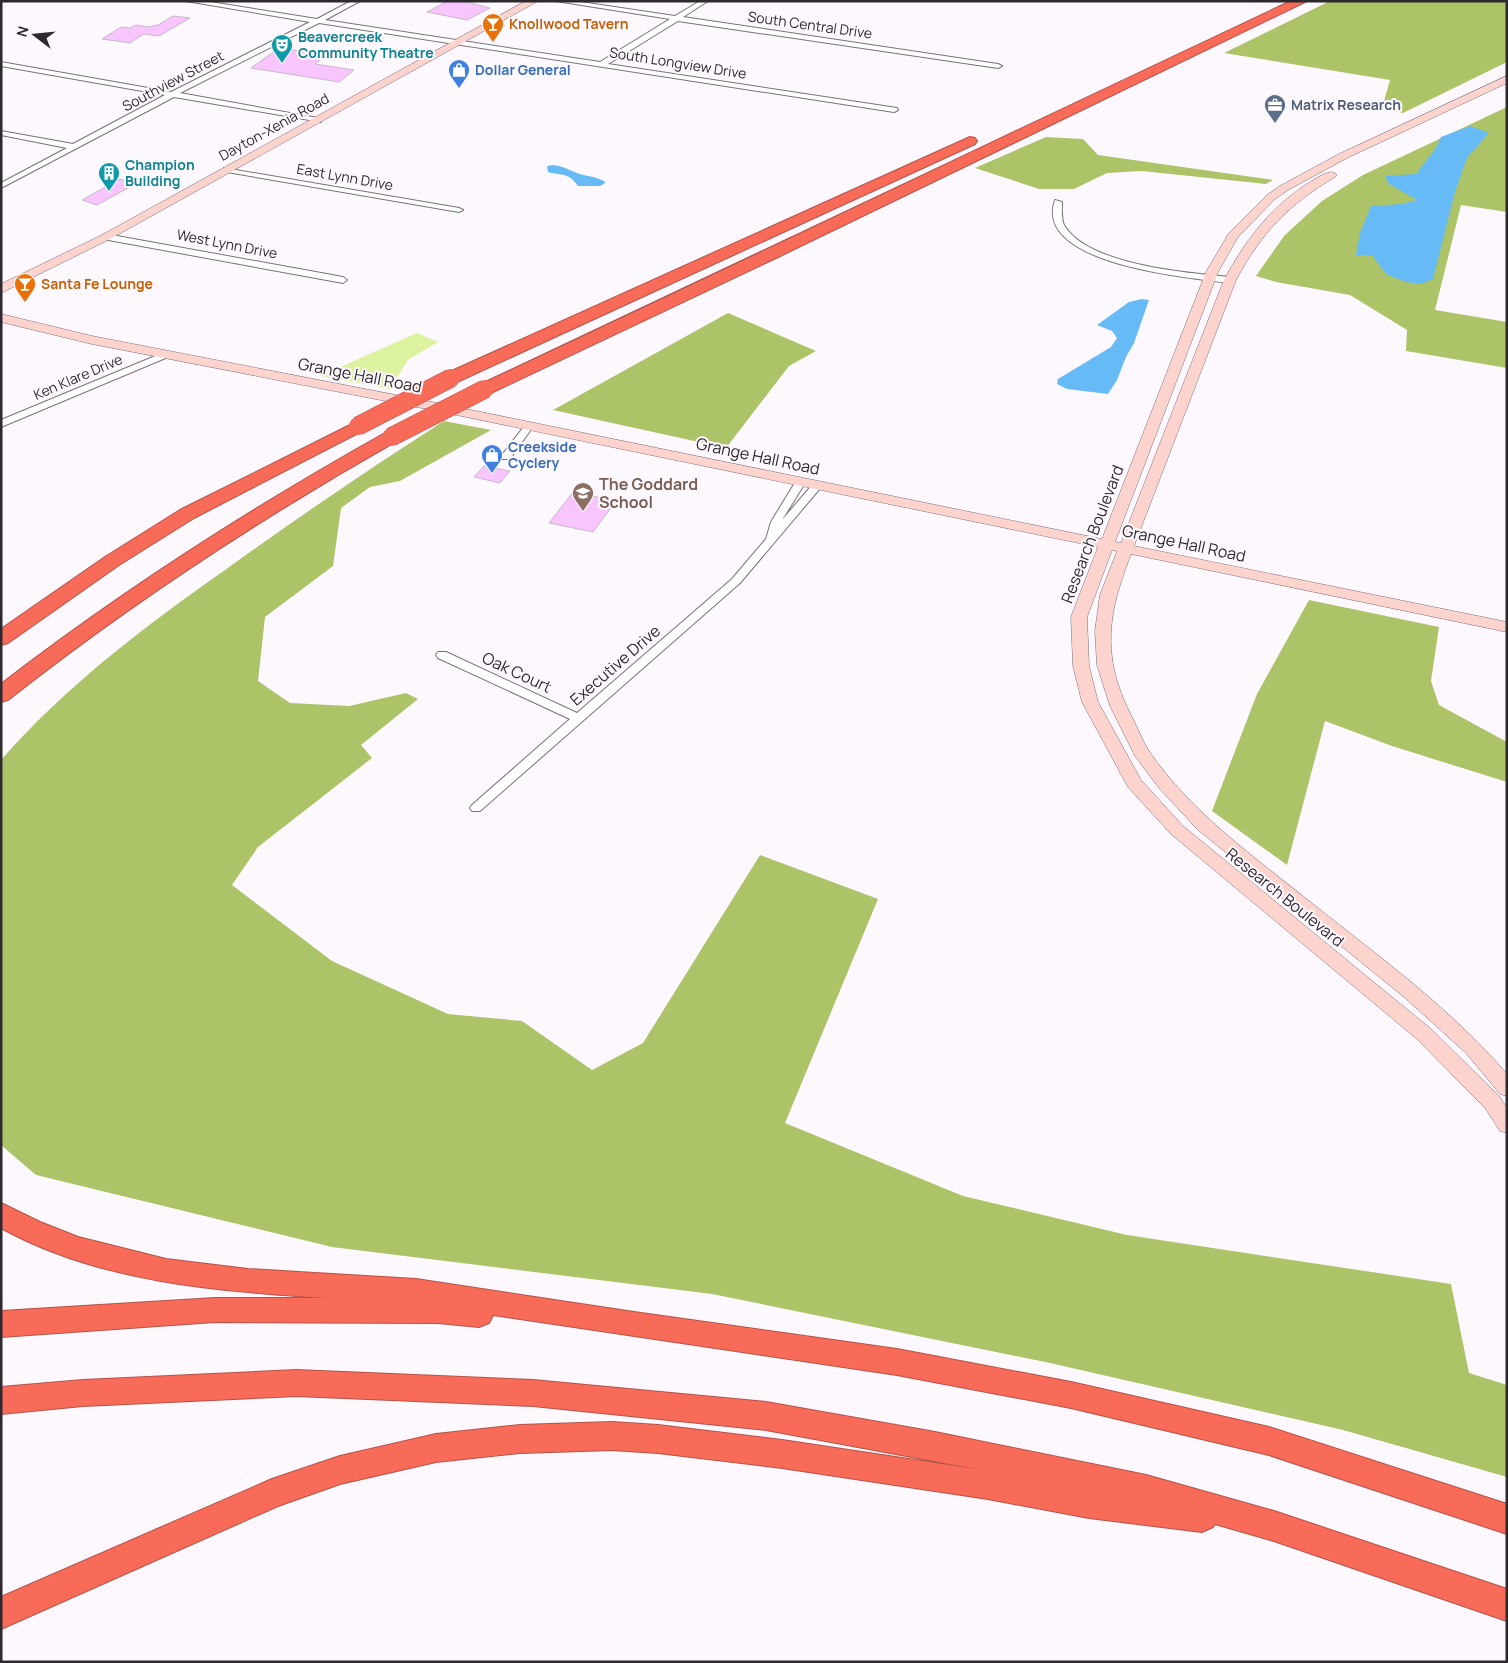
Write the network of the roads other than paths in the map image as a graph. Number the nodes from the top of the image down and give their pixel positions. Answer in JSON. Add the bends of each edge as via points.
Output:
{"nodes":[{"id":1,"x":189,"y":1,"type":"edge"},
{"id":2,"x":357,"y":1,"type":"edge"},
{"id":3,"x":533,"y":1,"type":"edge"},
{"id":4,"x":559,"y":1,"type":"edge"},
{"id":5,"x":705,"y":1,"type":"edge"},
{"id":6,"x":1270,"y":1,"type":"edge"},
{"id":7,"x":1300,"y":1,"type":"edge"},
{"id":8,"x":678,"y":18,"type":"junction"},
{"id":9,"x":319,"y":21,"type":"junction"},
{"id":10,"x":458,"y":43,"type":"junction"},
{"id":11,"x":1,"y":64,"type":"edge"},
{"id":12,"x":602,"y":64,"type":"junction"},
{"id":13,"x":998,"y":66,"type":"dead end"},
{"id":14,"x":1507,"y":79,"type":"edge"},
{"id":15,"x":1507,"y":91,"type":"edge"},
{"id":16,"x":173,"y":94,"type":"junction"},
{"id":17,"x":894,"y":110,"type":"dead end"},
{"id":18,"x":1037,"y":110,"type":"dead end"},
{"id":19,"x":318,"y":120,"type":"junction"},
{"id":20,"x":1,"y":133,"type":"edge"},
{"id":21,"x":987,"y":134,"type":"dead end"},
{"id":22,"x":76,"y":146,"type":"junction"},
{"id":23,"x":227,"y":170,"type":"junction"},
{"id":24,"x":1,"y":186,"type":"edge"},
{"id":25,"x":1058,"y":202,"type":"dead end"},
{"id":26,"x":460,"y":210,"type":"dead end"},
{"id":27,"x":106,"y":237,"type":"junction"},
{"id":28,"x":1210,"y":278,"type":"junction"},
{"id":29,"x":343,"y":280,"type":"dead end"},
{"id":30,"x":1230,"y":280,"type":"junction"},
{"id":31,"x":1,"y":289,"type":"edge"},
{"id":32,"x":1,"y":318,"type":"edge"},
{"id":33,"x":164,"y":355,"type":"junction"},
{"id":34,"x":1,"y":424,"type":"edge"},
{"id":35,"x":529,"y":426,"type":"junction"},
{"id":36,"x":506,"y":457,"type":"dead end"},
{"id":37,"x":292,"y":460,"type":"junction"},
{"id":38,"x":336,"y":467,"type":"junction"},
{"id":39,"x":800,"y":483,"type":"junction"},
{"id":40,"x":817,"y":486,"type":"junction"},
{"id":41,"x":771,"y":542,"type":"junction"},
{"id":42,"x":1107,"y":545,"type":"junction"},
{"id":43,"x":1126,"y":549,"type":"junction"},
{"id":44,"x":1507,"y":627,"type":"edge"},
{"id":45,"x":1,"y":639,"type":"edge"},
{"id":46,"x":1,"y":650,"type":"edge"},
{"id":47,"x":442,"y":655,"type":"dead end"},
{"id":48,"x":1,"y":695,"type":"edge"},
{"id":49,"x":1,"y":712,"type":"edge"},
{"id":50,"x":579,"y":719,"type":"junction"},
{"id":51,"x":476,"y":808,"type":"dead end"},
{"id":52,"x":1507,"y":1088,"type":"edge"},
{"id":53,"x":1507,"y":1125,"type":"edge"},
{"id":54,"x":1,"y":1214,"type":"edge"},
{"id":55,"x":1,"y":1324,"type":"edge"},
{"id":56,"x":634,"y":1325,"type":"junction"},
{"id":57,"x":83,"y":1393,"type":"junction"},
{"id":58,"x":1,"y":1400,"type":"edge"},
{"id":59,"x":1,"y":1406,"type":"edge"},
{"id":60,"x":1507,"y":1519,"type":"edge"},
{"id":61,"x":1274,"y":1526,"type":"junction"},
{"id":62,"x":1507,"y":1605,"type":"edge"},
{"id":63,"x":1,"y":1613,"type":"edge"}],
"edges":[{"from":1,"to":9,"type":"street","name":"South Longview Drive"},
{"from":2,"to":9,"type":"street","name":"Southview Street"},
{"from":3,"to":10,"type":"main road","name":"Dayton-Xenia Road"},
{"from":4,"to":8,"type":"street","name":"South Central Drive"},
{"from":5,"to":8,"type":"street"},
{"from":6,"to":18,"type":"highway"},
{"from":7,"to":38,"type":"highway","bridge":true,"via":[[485,389]]},
{"from":8,"to":12,"type":"street"},
{"from":8,"to":13,"type":"street","name":"South Central Drive"},
{"from":9,"to":10,"type":"street","name":"South Longview Drive"},
{"from":9,"to":16,"type":"street","name":"Southview Street"},
{"from":10,"to":12,"type":"street","name":"South Longview Drive"},
{"from":10,"to":19,"type":"main road","name":"Dayton-Xenia Road"},
{"from":11,"to":16,"type":"street"},
{"from":12,"to":17,"type":"street","name":"South Longview Drive"},
{"from":14,"to":28,"type":"main road","name":"Research Boulevard","via":[[1342,156],[1284,188],[1233,235]]},
{"from":15,"to":30,"type":"main road","name":"Research Boulevard","via":[[1319,181],[1298,195],[1257,233]]},
{"from":16,"to":19,"type":"street"},
{"from":16,"to":22,"type":"street","name":"Southview Street"},
{"from":19,"to":23,"type":"main road","name":"Dayton-Xenia Road"},
{"from":20,"to":22,"type":"street"},
{"from":21,"to":37,"type":"highway","bridge":true,"via":[[451,378]]},
{"from":22,"to":24,"type":"street","name":"Southview Street"},
{"from":23,"to":26,"type":"street","name":"East Lynn Drive"},
{"from":23,"to":27,"type":"main road","name":"Dayton-Xenia Road"},
{"from":25,"to":28,"type":"street","via":[[1058,217],[1064,231],[1089,250],[1131,264]]},
{"from":27,"to":29,"type":"street","name":"West Lynn Drive"},
{"from":27,"to":31,"type":"main road","name":"Dayton-Xenia Road"},
{"from":28,"to":30,"type":"street"},
{"from":28,"to":42,"type":"main road","name":"Research Boulevard"},
{"from":30,"to":43,"type":"main road","name":"Research Boulevard"},
{"from":32,"to":33,"type":"main road","name":"Grange Hall Road"},
{"from":33,"to":34,"type":"street","name":"Ken Klare Drive"},
{"from":33,"to":35,"type":"main road","name":"Grange Hall Road"},
{"from":35,"to":36,"type":"street"},
{"from":35,"to":39,"type":"main road","name":"Grange Hall Road"},
{"from":37,"to":45,"type":"highway","via":[[186,514]]},
{"from":37,"to":46,"type":"highway","via":[[171,532]]},
{"from":38,"to":48,"type":"highway","via":[[186,559]]},
{"from":38,"to":49,"type":"highway","via":[[157,588]]},
{"from":39,"to":40,"type":"main road","name":"Grange Hall Road"},
{"from":39,"to":41,"type":"street","name":"Executive Drive","via":[[776,522]]},
{"from":40,"to":41,"type":"street","name":"Executive Drive"},
{"from":40,"to":42,"type":"main road","name":"Grange Hall Road"},
{"from":41,"to":50,"type":"street","name":"Executive Drive","via":[[736,581]]},
{"from":42,"to":43,"type":"main road","name":"Grange Hall Road"},
{"from":42,"to":53,"type":"main road","name":"Research Boulevard","via":[[1079,617],[1081,666],[1090,702],[1134,783],[1177,830],[1424,1034],[1492,1102]]},
{"from":43,"to":44,"type":"main road","name":"Grange Hall Road"},
{"from":43,"to":52,"type":"main road","name":"Research Boulevard","via":[[1108,595],[1103,631],[1105,665],[1118,706],[1141,752],[1203,825],[1411,992],[1473,1048]]},
{"from":47,"to":50,"type":"street","name":"Oak Court"},
{"from":50,"to":51,"type":"street","name":"Executive Drive"},
{"from":54,"to":56,"type":"highway","via":[[75,1248],[166,1271],[248,1281],[416,1290]]},
{"from":55,"to":56,"type":"highway","via":[[225,1310],[438,1311]]},
{"from":56,"to":60,"type":"highway","via":[[897,1362],[1071,1395],[1269,1442]]},
{"from":57,"to":58,"type":"highway"},
{"from":57,"to":59,"type":"highway"},
{"from":57,"to":61,"type":"highway","via":[[296,1383],[533,1393],[766,1416],[1146,1489]]},
{"from":61,"to":62,"type":"highway"},
{"from":61,"to":63,"type":"highway","via":[[1089,1503],[988,1484],[744,1449],[612,1436],[520,1439],[436,1448],[340,1470],[272,1494]]}]}
